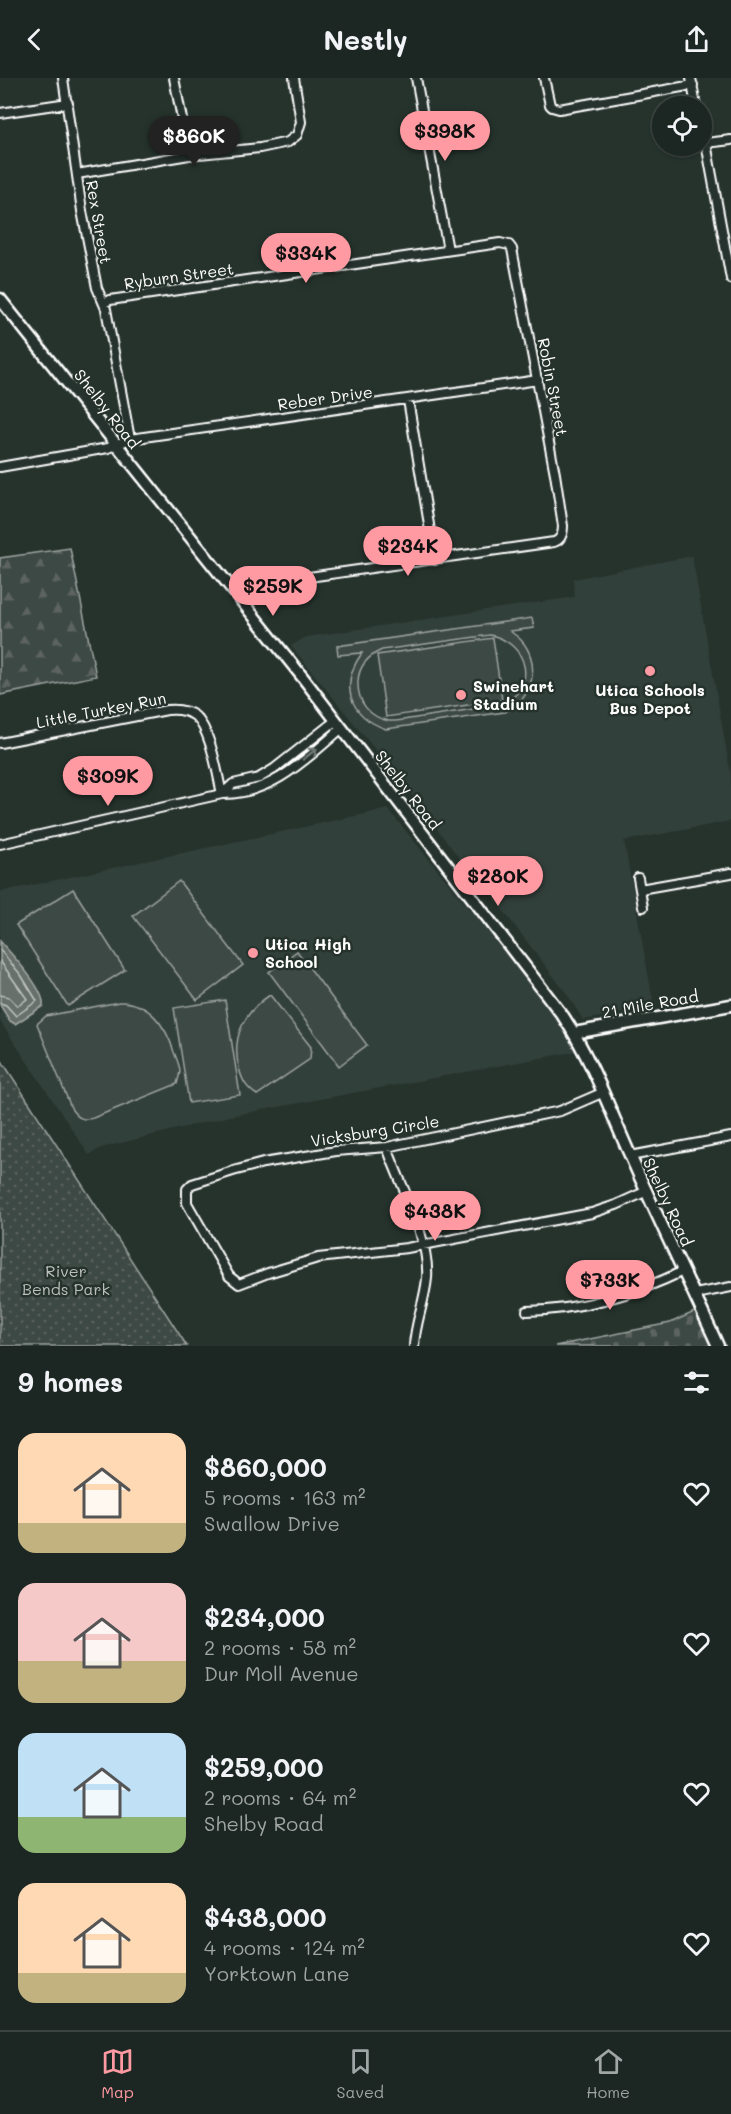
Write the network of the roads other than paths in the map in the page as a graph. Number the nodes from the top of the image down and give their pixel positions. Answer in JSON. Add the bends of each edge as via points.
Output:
{"nodes":[{"id":1,"x":63,"y":78,"type":"edge"},
{"id":2,"x":174,"y":78,"type":"edge"},
{"id":3,"x":294,"y":78,"type":"edge"},
{"id":4,"x":416,"y":78,"type":"edge"},
{"id":5,"x":544,"y":78,"type":"edge"},
{"id":6,"x":692,"y":81,"type":"edge"},
{"id":7,"x":694,"y":96,"type":"edge"},
{"id":8,"x":68,"y":103,"type":"junction"},
{"id":9,"x":0,"y":113,"type":"edge"},
{"id":10,"x":731,"y":140,"type":"edge"},
{"id":11,"x":712,"y":142,"type":"edge"},
{"id":12,"x":189,"y":155,"type":"junction"},
{"id":13,"x":708,"y":156,"type":"edge"},
{"id":14,"x":77,"y":174,"type":"junction"},
{"id":15,"x":509,"y":244,"type":"joint"},
{"id":16,"x":448,"y":250,"type":"junction"},
{"id":17,"x":731,"y":279,"type":"edge"},
{"id":18,"x":0,"y":299,"type":"edge"},
{"id":19,"x":104,"y":303,"type":"junction"},
{"id":20,"x":538,"y":380,"type":"junction"},
{"id":21,"x":408,"y":400,"type":"junction"},
{"id":22,"x":130,"y":439,"type":"junction"},
{"id":23,"x":116,"y":445,"type":"junction"},
{"id":24,"x":0,"y":467,"type":"edge"},
{"id":25,"x":435,"y":560,"type":"junction"},
{"id":26,"x":236,"y":592,"type":"junction"},
{"id":27,"x":338,"y":725,"type":"junction"},
{"id":28,"x":0,"y":743,"type":"edge"},
{"id":29,"x":278,"y":765,"type":"junction"},
{"id":30,"x":285,"y":774,"type":"junction"},
{"id":31,"x":222,"y":794,"type":"junction"},
{"id":32,"x":0,"y":844,"type":"edge"},
{"id":33,"x":731,"y":873,"type":"edge"},
{"id":34,"x":638,"y":878,"type":"dead end"},
{"id":35,"x":640,"y":889,"type":"junction"},
{"id":36,"x":643,"y":907,"type":"dead end"},
{"id":37,"x":731,"y":1005,"type":"edge"},
{"id":38,"x":574,"y":1033,"type":"junction"},
{"id":39,"x":604,"y":1092,"type":"junction"},
{"id":40,"x":731,"y":1137,"type":"edge"},
{"id":41,"x":387,"y":1147,"type":"junction"},
{"id":42,"x":630,"y":1156,"type":"junction"},
{"id":43,"x":647,"y":1191,"type":"junction"},
{"id":44,"x":423,"y":1245,"type":"junction"},
{"id":45,"x":684,"y":1271,"type":"junction"},
{"id":46,"x":731,"y":1287,"type":"edge"},
{"id":47,"x":695,"y":1294,"type":"junction"},
{"id":48,"x":527,"y":1311,"type":"dead end"},
{"id":49,"x":414,"y":1346,"type":"edge"},
{"id":50,"x":718,"y":1346,"type":"edge"}],
"edges":[{"from":1,"to":8,"type":"street","name":"Rex Street"},
{"from":2,"to":12,"type":"street"},
{"from":3,"to":12,"type":"street","via":[[301,122],[297,135],[282,144]]},
{"from":4,"to":16,"type":"street"},
{"from":5,"to":6,"type":"street","via":[[549,102],[559,109]]},
{"from":6,"to":7,"type":"street"},
{"from":8,"to":9,"type":"street"},
{"from":8,"to":14,"type":"street","name":"Rex Street"},
{"from":10,"to":11,"type":"street"},
{"from":12,"to":14,"type":"street"},
{"from":13,"to":17,"type":"street"},
{"from":14,"to":19,"type":"street","name":"Rex Street","via":[[95,277]]},
{"from":15,"to":16,"type":"street","name":"Ryburn Street"},
{"from":15,"to":20,"type":"street","name":"Robin Street"},
{"from":16,"to":19,"type":"street","name":"Ryburn Street"},
{"from":18,"to":23,"type":"street","name":"Shelby Road"},
{"from":19,"to":22,"type":"street","name":"Rex Street"},
{"from":20,"to":21,"type":"street","name":"Reber Drive"},
{"from":20,"to":25,"type":"street","name":"Robin Street","via":[[562,520],[561,537],[554,542]]},
{"from":21,"to":22,"type":"street","name":"Reber Drive"},
{"from":21,"to":25,"type":"street"},
{"from":22,"to":23,"type":"street","name":"Reber Drive"},
{"from":23,"to":24,"type":"street","name":"Reber Drive"},
{"from":23,"to":26,"type":"street","name":"Shelby Road"},
{"from":25,"to":26,"type":"street","via":[[246,586]]},
{"from":26,"to":27,"type":"street","name":"Shelby Road"},
{"from":27,"to":29,"type":"street"},
{"from":30,"to":27,"type":"street","one_way":true},
{"from":27,"to":38,"type":"street","name":"Shelby Road"},
{"from":28,"to":31,"type":"street","name":"Little Turkey Run","via":[[179,709],[202,725]]},
{"from":29,"to":30,"type":"street"},
{"from":29,"to":31,"type":"street","via":[[259,778],[233,784]]},
{"from":30,"to":31,"type":"street","via":[[262,788]]},
{"from":31,"to":32,"type":"street"},
{"from":33,"to":35,"type":"street"},
{"from":34,"to":35,"type":"street"},
{"from":35,"to":36,"type":"street"},
{"from":37,"to":38,"type":"street","name":"21 Mile Road"},
{"from":38,"to":39,"type":"street","name":"Shelby Road"},
{"from":39,"to":41,"type":"street","name":"Vicksburg Circle","via":[[560,1111]]},
{"from":39,"to":42,"type":"street","name":"Shelby Road"},
{"from":40,"to":42,"type":"street"},
{"from":41,"to":44,"type":"street"},
{"from":41,"to":44,"type":"street","name":"Vicksburg Circle","via":[[263,1163],[192,1184],[187,1189],[188,1203],[229,1276],[239,1284],[318,1258]]},
{"from":42,"to":43,"type":"street","name":"Shelby Road"},
{"from":43,"to":44,"type":"street","via":[[592,1213]]},
{"from":43,"to":45,"type":"street","name":"Shelby Road"},
{"from":44,"to":49,"type":"street","via":[[427,1278]]},
{"from":45,"to":47,"type":"street","name":"Shelby Road"},
{"from":45,"to":48,"type":"street","via":[[621,1296],[547,1311]]},
{"from":46,"to":47,"type":"street"},
{"from":47,"to":50,"type":"street","name":"Shelby Road"}]}
